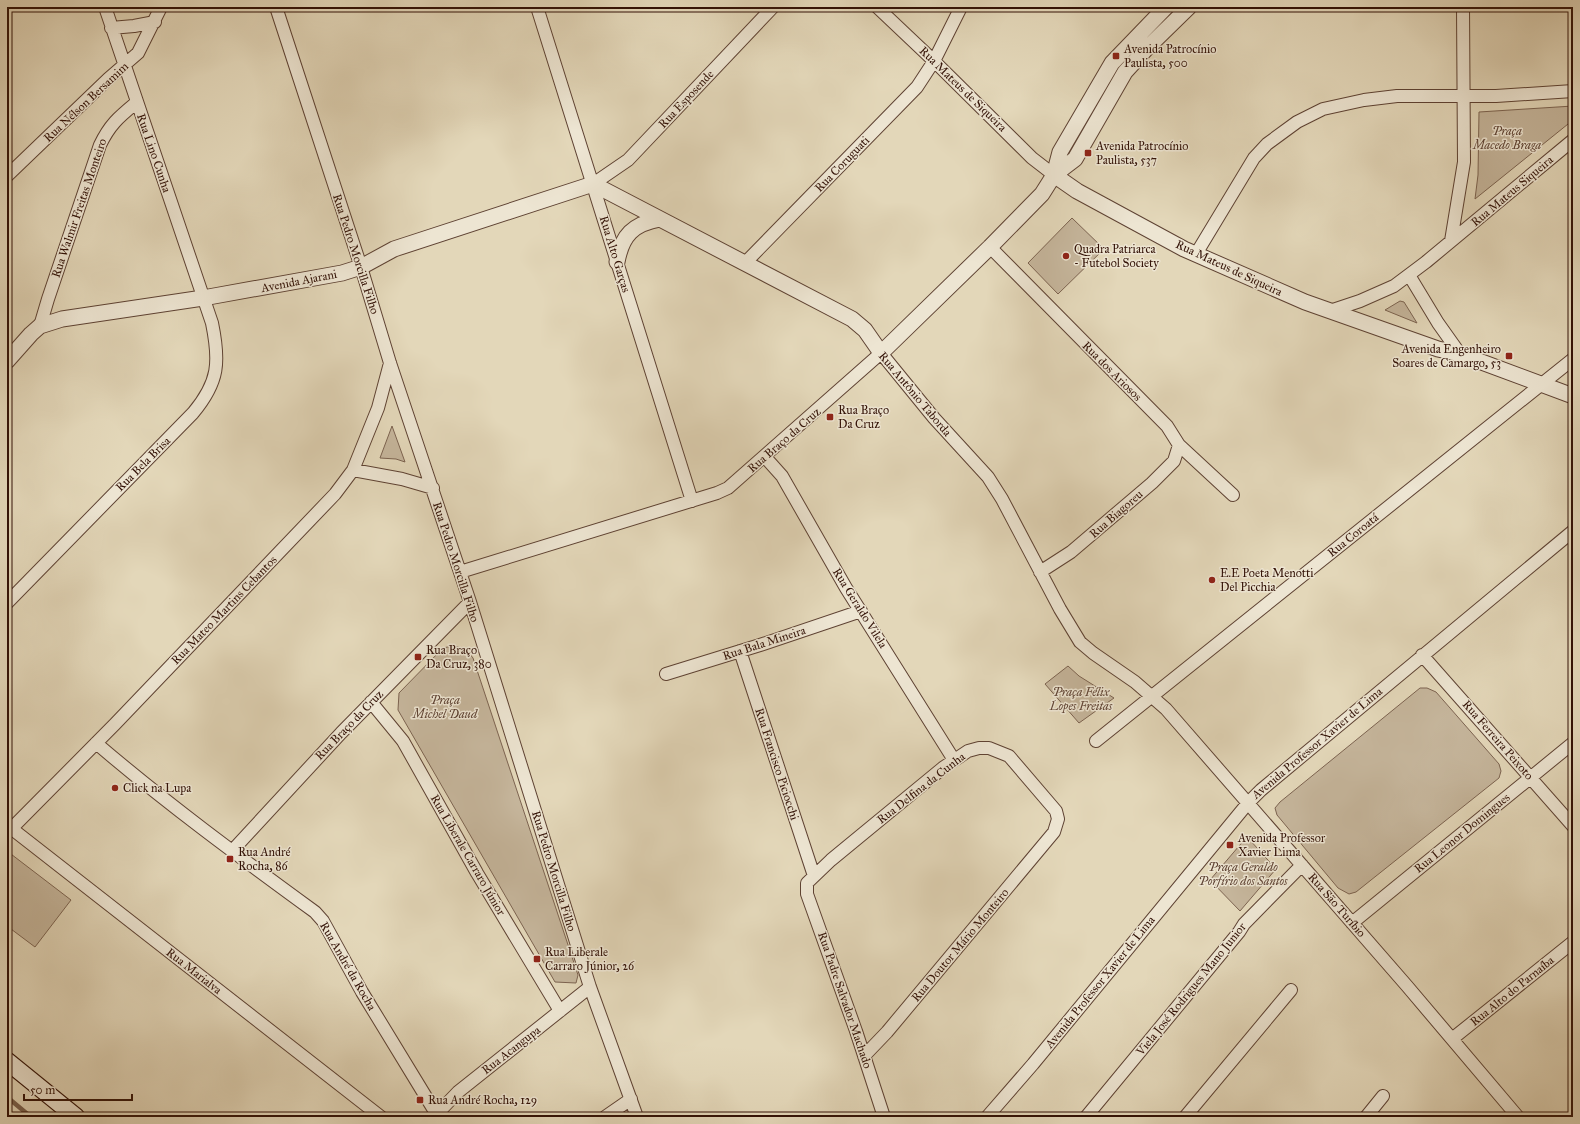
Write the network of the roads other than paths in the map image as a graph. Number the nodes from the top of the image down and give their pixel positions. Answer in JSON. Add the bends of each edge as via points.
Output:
{"nodes":[{"id":1,"x":105,"y":7,"type":"edge"},
{"id":2,"x":161,"y":7,"type":"edge"},
{"id":3,"x":276,"y":7,"type":"edge"},
{"id":4,"x":537,"y":7,"type":"edge"},
{"id":5,"x":877,"y":7,"type":"edge"},
{"id":6,"x":961,"y":7,"type":"edge"},
{"id":7,"x":1166,"y":7,"type":"edge"},
{"id":8,"x":1189,"y":7,"type":"edge"},
{"id":9,"x":1463,"y":7,"type":"edge"},
{"id":10,"x":768,"y":9,"type":"edge"},
{"id":11,"x":155,"y":22,"type":"junction"},
{"id":12,"x":111,"y":28,"type":"junction"},
{"id":13,"x":934,"y":61,"type":"junction"},
{"id":14,"x":124,"y":66,"type":"junction"},
{"id":15,"x":1573,"y":91,"type":"edge"},
{"id":16,"x":1463,"y":96,"type":"junction"},
{"id":17,"x":137,"y":102,"type":"junction"},
{"id":18,"x":1573,"y":140,"type":"edge"},
{"id":19,"x":1054,"y":175,"type":"junction"},
{"id":20,"x":7,"y":176,"type":"edge"},
{"id":21,"x":593,"y":184,"type":"junction"},
{"id":22,"x":660,"y":219,"type":"junction"},
{"id":23,"x":1451,"y":241,"type":"junction"},
{"id":24,"x":990,"y":247,"type":"junction"},
{"id":25,"x":1196,"y":254,"type":"junction"},
{"id":26,"x":617,"y":262,"type":"junction"},
{"id":27,"x":745,"y":264,"type":"junction"},
{"id":28,"x":361,"y":267,"type":"junction"},
{"id":29,"x":1409,"y":275,"type":"junction"},
{"id":30,"x":203,"y":298,"type":"junction"},
{"id":31,"x":1330,"y":311,"type":"junction"},
{"id":32,"x":40,"y":326,"type":"junction"},
{"id":33,"x":881,"y":353,"type":"junction"},
{"id":34,"x":1460,"y":354,"type":"junction"},
{"id":35,"x":1573,"y":359,"type":"edge"},
{"id":36,"x":7,"y":361,"type":"edge"},
{"id":37,"x":390,"y":363,"type":"junction"},
{"id":38,"x":1542,"y":384,"type":"junction"},
{"id":39,"x":1573,"y":396,"type":"edge"},
{"id":40,"x":1179,"y":445,"type":"junction"},
{"id":41,"x":765,"y":456,"type":"junction"},
{"id":42,"x":353,"y":470,"type":"junction"},
{"id":43,"x":433,"y":488,"type":"junction"},
{"id":44,"x":1233,"y":495,"type":"dead end"},
{"id":45,"x":692,"y":501,"type":"junction"},
{"id":46,"x":1573,"y":531,"type":"edge"},
{"id":47,"x":460,"y":572,"type":"junction"},
{"id":48,"x":1040,"y":572,"type":"junction"},
{"id":49,"x":470,"y":602,"type":"junction"},
{"id":50,"x":7,"y":603,"type":"edge"},
{"id":51,"x":861,"y":611,"type":"junction"},
{"id":52,"x":740,"y":651,"type":"junction"},
{"id":53,"x":1422,"y":655,"type":"junction"},
{"id":54,"x":666,"y":674,"type":"dead end"},
{"id":55,"x":1152,"y":696,"type":"junction"},
{"id":56,"x":371,"y":702,"type":"junction"},
{"id":57,"x":1096,"y":741,"type":"dead end"},
{"id":58,"x":96,"y":743,"type":"junction"},
{"id":59,"x":1573,"y":743,"type":"edge"},
{"id":60,"x":954,"y":760,"type":"junction"},
{"id":61,"x":1531,"y":777,"type":"junction"},
{"id":62,"x":1248,"y":803,"type":"junction"},
{"id":63,"x":1573,"y":826,"type":"edge"},
{"id":64,"x":9,"y":827,"type":"edge"},
{"id":65,"x":1054,"y":832,"type":"joint"},
{"id":66,"x":232,"y":851,"type":"junction"},
{"id":67,"x":1302,"y":865,"type":"junction"},
{"id":68,"x":810,"y":880,"type":"junction"},
{"id":69,"x":1352,"y":923,"type":"junction"},
{"id":70,"x":1573,"y":942,"type":"edge"},
{"id":71,"x":590,"y":987,"type":"junction"},
{"id":72,"x":1291,"y":990,"type":"dead end"},
{"id":73,"x":560,"y":1011,"type":"junction"},
{"id":74,"x":1452,"y":1039,"type":"junction"},
{"id":75,"x":864,"y":1056,"type":"junction"},
{"id":76,"x":7,"y":1061,"type":"edge"},
{"id":77,"x":1383,"y":1096,"type":"dead end"},
{"id":78,"x":631,"y":1099,"type":"junction"},
{"id":79,"x":436,"y":1116,"type":"edge"},
{"id":80,"x":76,"y":1117,"type":"edge"},
{"id":81,"x":381,"y":1117,"type":"edge"},
{"id":82,"x":605,"y":1117,"type":"edge"},
{"id":83,"x":637,"y":1117,"type":"edge"},
{"id":84,"x":884,"y":1117,"type":"edge"},
{"id":85,"x":987,"y":1117,"type":"edge"},
{"id":86,"x":1086,"y":1117,"type":"edge"},
{"id":87,"x":1185,"y":1117,"type":"edge"},
{"id":88,"x":1366,"y":1117,"type":"edge"},
{"id":89,"x":1518,"y":1117,"type":"edge"}],
"edges":[{"from":1,"to":12,"type":"street","name":"Rua Lino Cunha"},
{"from":2,"to":11,"type":"street","name":"Rua Nélson Bersamim"},
{"from":3,"to":28,"type":"street","name":"Rua Pedro Morcilla Filho"},
{"from":4,"to":21,"type":"street","name":"Rua Alto Garças"},
{"from":5,"to":13,"type":"street","name":"Rua Mateus de Siqueira"},
{"from":6,"to":13,"type":"street","name":"Rua Coruguati"},
{"from":7,"to":19,"type":"street","via":[[1112,63],[1060,152]]},
{"from":8,"to":19,"type":"street","via":[[1125,72],[1075,159]]},
{"from":9,"to":16,"type":"street"},
{"from":10,"to":21,"type":"street","name":"Rua Esposende","via":[[628,160]]},
{"from":11,"to":12,"type":"street"},
{"from":11,"to":14,"type":"street","name":"Rua Nélson Bersamim","via":[[138,53]]},
{"from":12,"to":14,"type":"street","name":"Rua Lino Cunha"},
{"from":13,"to":19,"type":"street","name":"Rua Mateus de Siqueira","via":[[1032,158]]},
{"from":13,"to":27,"type":"street","name":"Rua Coruguati","via":[[917,86]]},
{"from":14,"to":17,"type":"street","name":"Rua Lino Cunha"},
{"from":14,"to":20,"type":"street","name":"Rua Nélson Bersamim"},
{"from":15,"to":16,"type":"street"},
{"from":16,"to":23,"type":"street","via":[[1464,162]]},
{"from":16,"to":25,"type":"street","via":[[1397,96],[1364,100],[1323,109],[1297,122],[1267,144],[1254,158]]},
{"from":17,"to":30,"type":"street","name":"Rua Lino Cunha"},
{"from":17,"to":32,"type":"street","name":"Rua Walmir Freitas Monteiro","via":[[108,129],[100,145]]},
{"from":18,"to":23,"type":"street","name":"Rua Mateus Siqueira"},
{"from":19,"to":24,"type":"street","name":"Rua Braço da Cruz","via":[[1042,194]]},
{"from":19,"to":25,"type":"street","name":"Rua Mateus de Siqueira","via":[[1077,191]]},
{"from":21,"to":22,"type":"street","name":"Rua Antônio Taborda"},
{"from":21,"to":26,"type":"street","name":"Rua Alto Garças"},
{"from":21,"to":28,"type":"street","name":"Avenida Ajarani","via":[[394,249]]},
{"from":22,"to":26,"type":"street","via":[[647,221],[626,237],[619,249]]},
{"from":22,"to":27,"type":"street","name":"Rua Antônio Taborda"},
{"from":23,"to":29,"type":"street"},
{"from":24,"to":33,"type":"street","name":"Rua Braço da Cruz"},
{"from":24,"to":40,"type":"street","name":"Rua dos Ariosos","via":[[1167,426]]},
{"from":25,"to":31,"type":"street","name":"Rua Mateus de Siqueira"},
{"from":26,"to":45,"type":"street","name":"Rua Alto Garças"},
{"from":27,"to":33,"type":"street","name":"Rua Antônio Taborda","via":[[852,319],[865,330]]},
{"from":28,"to":30,"type":"street","name":"Avenida Ajarani","via":[[316,279]]},
{"from":28,"to":37,"type":"street","name":"Rua Pedro Morcilla Filho"},
{"from":29,"to":31,"type":"street","via":[[1394,286]]},
{"from":29,"to":34,"type":"street"},
{"from":30,"to":32,"type":"street","name":"Avenida Ajarani","via":[[62,319]]},
{"from":30,"to":50,"type":"street","name":"Rua Bela Brisa","via":[[215,338],[217,361],[214,380],[205,398]]},
{"from":31,"to":34,"type":"street","name":"Rua Mateus de Siqueira","via":[[1438,349]]},
{"from":32,"to":36,"type":"street","name":"Avenida Ajarani"},
{"from":33,"to":41,"type":"street","name":"Rua Braço da Cruz"},
{"from":33,"to":48,"type":"street","name":"Rua Antônio Taborda","via":[[934,418],[988,477]]},
{"from":34,"to":38,"type":"street","name":"Rua Mateus de Siqueira"},
{"from":35,"to":38,"type":"street","name":"Rua Coroatá"},
{"from":37,"to":42,"type":"street","name":"Rua Mateo Martins Cebantos","via":[[378,408]]},
{"from":37,"to":43,"type":"street","name":"Rua Pedro Morcilla Filho"},
{"from":38,"to":39,"type":"street","name":"Rua Mateus de Siqueira"},
{"from":38,"to":55,"type":"street","name":"Rua Coroatá"},
{"from":40,"to":44,"type":"street","name":"Rua dos Ariosos"},
{"from":40,"to":48,"type":"street","name":"Rua Biagoreu","via":[[1174,461],[1152,483],[1071,552]]},
{"from":41,"to":45,"type":"street","name":"Rua Braço da Cruz","via":[[728,488]]},
{"from":41,"to":51,"type":"street","name":"Rua Geraldo Vilela","via":[[782,476]]},
{"from":42,"to":43,"type":"street"},
{"from":42,"to":58,"type":"street","name":"Rua Mateo Martins Cebantos","via":[[335,494]]},
{"from":43,"to":47,"type":"street","name":"Rua Pedro Morcilla Filho"},
{"from":45,"to":47,"type":"street","name":"Rua Braço da Cruz"},
{"from":46,"to":53,"type":"street","name":"Avenida Professor Xavier de Lima"},
{"from":47,"to":49,"type":"street","name":"Rua Pedro Morcilla Filho"},
{"from":48,"to":55,"type":"street","name":"Rua Antônio Taborda","via":[[1080,642]]},
{"from":49,"to":56,"type":"street","name":"Rua Braço da Cruz"},
{"from":49,"to":71,"type":"street","name":"Rua Pedro Morcilla Filho"},
{"from":51,"to":52,"type":"street","name":"Rua Bala Mineira"},
{"from":51,"to":60,"type":"street","name":"Rua Geraldo Vilela"},
{"from":52,"to":54,"type":"street","name":"Rua Bala Mineira"},
{"from":52,"to":68,"type":"street","name":"Rua Francisco Piciocchi"},
{"from":53,"to":61,"type":"street","name":"Rua Ferreira Peixoto"},
{"from":53,"to":62,"type":"street","name":"Avenida Professor Xavier de Lima"},
{"from":55,"to":57,"type":"street","name":"Rua Coroatá"},
{"from":55,"to":62,"type":"street","name":"Rua São Turíbio"},
{"from":56,"to":66,"type":"street","name":"Rua Braço da Cruz"},
{"from":56,"to":73,"type":"street","name":"Rua Liberale Carraro Júnior","via":[[404,741],[477,873]]},
{"from":58,"to":64,"type":"street","name":"Rua Mateo Martins Cebantos"},
{"from":58,"to":66,"type":"street","name":"Rua André da Rocha"},
{"from":59,"to":61,"type":"street","name":"Rua Leonor Domingues"},
{"from":60,"to":65,"type":"street","name":"Rua Delfina da Cunha","via":[[968,751],[979,748],[1009,756],[1056,811],[1058,819]]},
{"from":60,"to":68,"type":"street","name":"Rua Delfina da Cunha"},
{"from":61,"to":63,"type":"street","name":"Rua Ferreira Peixoto"},
{"from":61,"to":69,"type":"street","name":"Rua Leonor Domingues"},
{"from":62,"to":67,"type":"street","name":"Rua São Turíbio"},
{"from":62,"to":85,"type":"street","name":"Avenida Professor Xavier de Lima"},
{"from":64,"to":81,"type":"street","name":"Rua Marialva"},
{"from":65,"to":75,"type":"street","name":"Rua Doutor Mário Monteiro","via":[[887,1032]]},
{"from":66,"to":79,"type":"street","name":"Rua André da Rocha","via":[[315,912],[323,921]]},
{"from":67,"to":69,"type":"street","name":"Rua São Turíbio"},
{"from":67,"to":86,"type":"street","name":"Viela José Rodrigues Mano Junior","via":[[1244,924]]},
{"from":68,"to":75,"type":"street","name":"Rua Padre Salvador Machado","via":[[807,894]]},
{"from":69,"to":74,"type":"street","name":"Rua São Turíbio"},
{"from":70,"to":74,"type":"street","name":"Rua Alto do Parnaíba"},
{"from":71,"to":73,"type":"street","name":"Rua Acangupa"},
{"from":71,"to":78,"type":"street","name":"Rua Pedro Morcilla Filho"},
{"from":72,"to":87,"type":"street"},
{"from":73,"to":79,"type":"street","name":"Rua Acangupa","via":[[458,1092]]},
{"from":74,"to":89,"type":"street","name":"Rua São Turíbio"},
{"from":75,"to":84,"type":"street","name":"Rua Padre Salvador Machado"},
{"from":76,"to":80,"type":"main road"},
{"from":77,"to":88,"type":"street"},
{"from":78,"to":82,"type":"street"},
{"from":78,"to":83,"type":"street","name":"Rua Pedro Morcilla Filho"}]}
